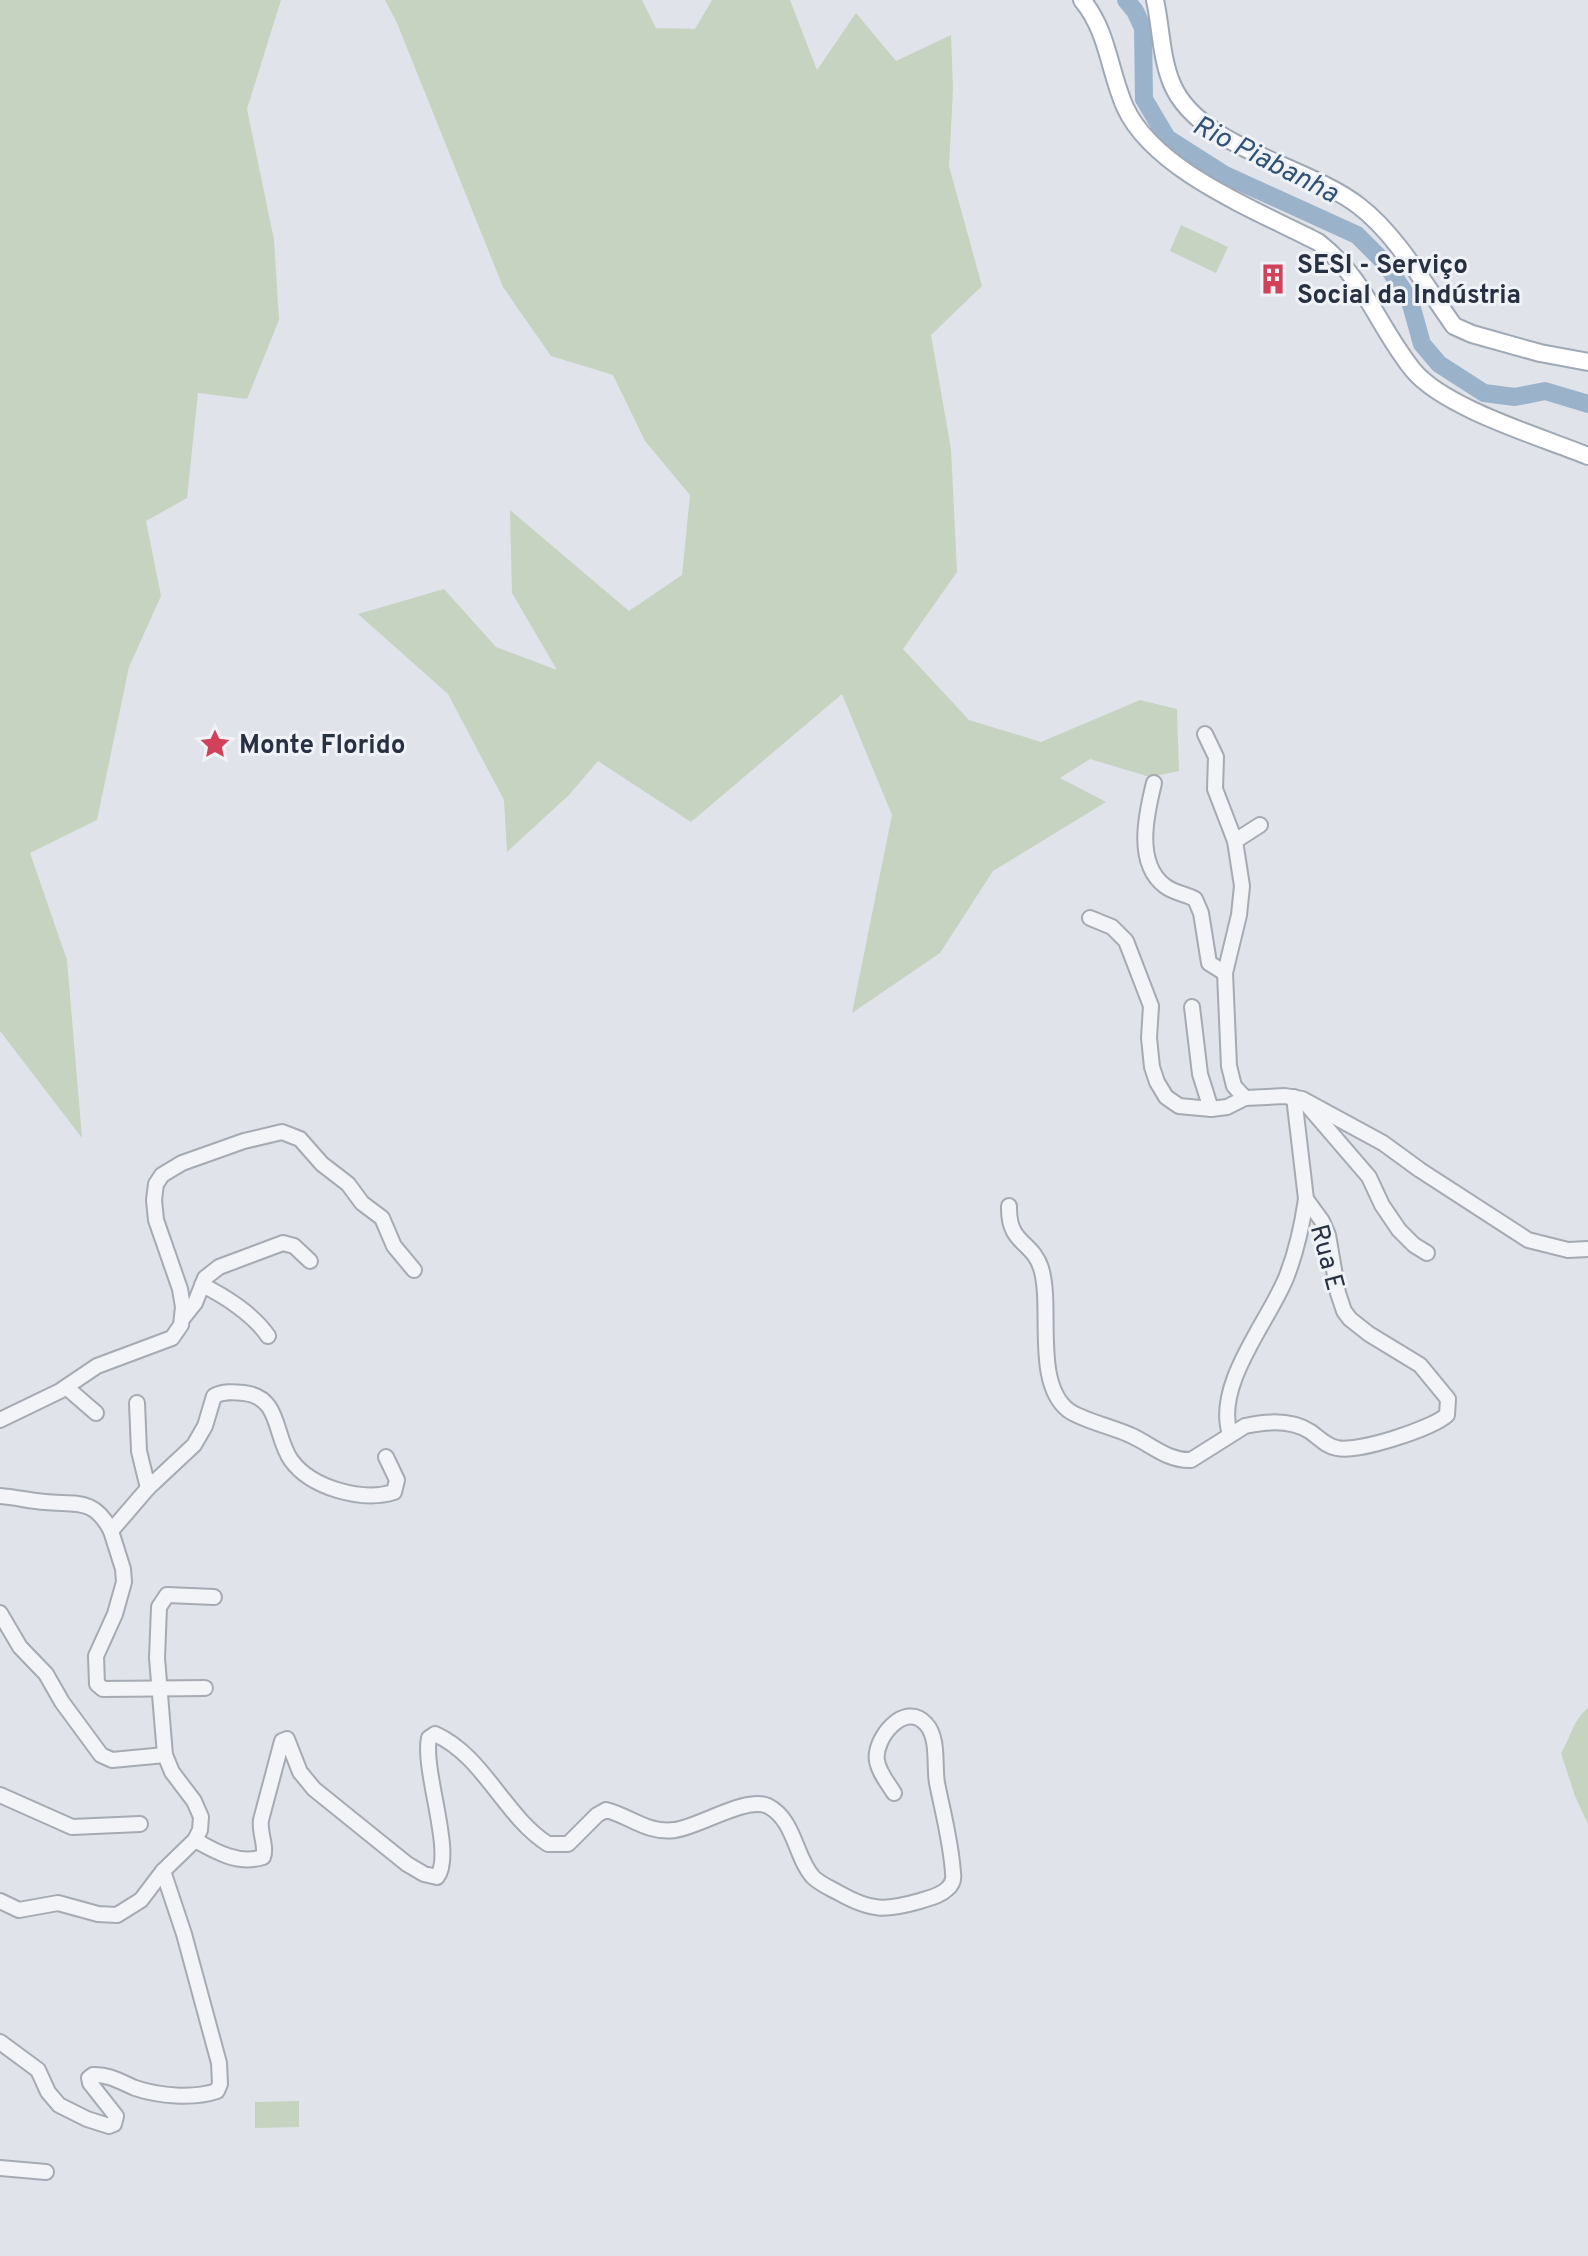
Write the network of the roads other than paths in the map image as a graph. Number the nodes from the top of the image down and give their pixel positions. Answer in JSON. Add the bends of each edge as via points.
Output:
{"nodes":[{"id":1,"x":1082,"y":0,"type":"edge"},
{"id":2,"x":1155,"y":0,"type":"edge"},
{"id":3,"x":1588,"y":362,"type":"edge"},
{"id":4,"x":1588,"y":456,"type":"edge"},
{"id":5,"x":1205,"y":734,"type":"dead end"},
{"id":6,"x":1154,"y":783,"type":"dead end"},
{"id":7,"x":1260,"y":825,"type":"dead end"},
{"id":8,"x":1235,"y":841,"type":"junction"},
{"id":9,"x":1090,"y":918,"type":"dead end"},
{"id":10,"x":1225,"y":973,"type":"junction"},
{"id":11,"x":1192,"y":1007,"type":"dead end"},
{"id":12,"x":1245,"y":1098,"type":"junction"},
{"id":13,"x":1298,"y":1098,"type":"junction"},
{"id":14,"x":1211,"y":1109,"type":"junction"},
{"id":15,"x":1306,"y":1199,"type":"junction"},
{"id":16,"x":1009,"y":1206,"type":"dead end"},
{"id":17,"x":1588,"y":1249,"type":"edge"},
{"id":18,"x":1427,"y":1253,"type":"dead end"},
{"id":19,"x":310,"y":1261,"type":"dead end"},
{"id":20,"x":414,"y":1270,"type":"dead end"},
{"id":21,"x":202,"y":1285,"type":"junction"},
{"id":22,"x":183,"y":1318,"type":"junction"},
{"id":23,"x":268,"y":1336,"type":"dead end"},
{"id":24,"x":66,"y":1387,"type":"junction"},
{"id":25,"x":137,"y":1403,"type":"dead end"},
{"id":26,"x":96,"y":1413,"type":"dead end"},
{"id":27,"x":0,"y":1420,"type":"edge"},
{"id":28,"x":1230,"y":1434,"type":"junction"},
{"id":29,"x":386,"y":1457,"type":"dead end"},
{"id":30,"x":148,"y":1488,"type":"junction"},
{"id":31,"x":0,"y":1496,"type":"edge"},
{"id":32,"x":111,"y":1531,"type":"junction"},
{"id":33,"x":214,"y":1597,"type":"dead end"},
{"id":34,"x":0,"y":1613,"type":"edge"},
{"id":35,"x":205,"y":1688,"type":"dead end"},
{"id":36,"x":158,"y":1689,"type":"junction"},
{"id":37,"x":165,"y":1755,"type":"junction"},
{"id":38,"x":894,"y":1793,"type":"dead end"},
{"id":39,"x":0,"y":1795,"type":"edge"},
{"id":40,"x":140,"y":1824,"type":"dead end"},
{"id":41,"x":195,"y":1840,"type":"junction"},
{"id":42,"x":163,"y":1871,"type":"junction"},
{"id":43,"x":0,"y":1901,"type":"edge"},
{"id":44,"x":0,"y":2042,"type":"edge"},
{"id":45,"x":0,"y":2168,"type":"edge"},
{"id":46,"x":46,"y":2172,"type":"dead end"}],
"edges":[{"from":1,"to":4,"type":"main road","via":[[1107,47],[1125,108],[1146,141],[1210,186],[1334,255],[1413,370],[1437,392]]},
{"from":2,"to":3,"type":"main road","via":[[1172,86],[1197,118],[1365,210],[1454,326]]},
{"from":5,"to":8,"type":"street","via":[[1216,757],[1217,799]]},
{"from":6,"to":10,"type":"street","via":[[1146,821],[1148,857],[1164,885],[1195,899],[1209,963]]},
{"from":7,"to":8,"type":"street"},
{"from":8,"to":10,"type":"street","via":[[1242,896]]},
{"from":9,"to":14,"type":"street","via":[[1112,927],[1126,941],[1151,1006],[1150,1053],[1161,1090],[1179,1106]]},
{"from":10,"to":12,"type":"street","via":[[1229,1066],[1234,1086]]},
{"from":11,"to":14,"type":"street","via":[[1200,1074]]},
{"from":12,"to":13,"type":"street"},
{"from":12,"to":14,"type":"street"},
{"from":13,"to":15,"type":"street","name":"Rua E"},
{"from":13,"to":17,"type":"street","via":[[1383,1143],[1528,1240]]},
{"from":13,"to":18,"type":"street","via":[[1369,1177],[1399,1230]]},
{"from":15,"to":28,"type":"street","via":[[1286,1277],[1232,1387],[1226,1423]]},
{"from":15,"to":28,"type":"street","name":"Rua E","via":[[1328,1235],[1338,1293],[1350,1319],[1420,1365],[1448,1399],[1449,1410],[1419,1430],[1350,1449],[1281,1422],[1245,1426]]},
{"from":16,"to":28,"type":"street","via":[[1011,1228],[1042,1270],[1047,1364],[1067,1409],[1183,1460],[1199,1456]]},
{"from":19,"to":21,"type":"street","via":[[283,1243],[211,1271]]},
{"from":20,"to":22,"type":"street","via":[[394,1246],[382,1218],[300,1139],[282,1132],[198,1156],[158,1180],[156,1220],[180,1289]]},
{"from":21,"to":22,"type":"street"},
{"from":21,"to":23,"type":"street"},
{"from":22,"to":24,"type":"street","via":[[172,1338],[97,1366]]},
{"from":24,"to":26,"type":"street"},
{"from":24,"to":27,"type":"street"},
{"from":25,"to":30,"type":"street","via":[[139,1451]]},
{"from":29,"to":30,"type":"street","via":[[397,1480],[394,1492],[359,1495],[332,1488],[291,1459],[274,1413],[262,1398],[222,1392],[210,1401],[194,1445]]},
{"from":30,"to":32,"type":"street"},
{"from":31,"to":32,"type":"street","via":[[69,1501],[100,1514]]},
{"from":32,"to":36,"type":"street","via":[[124,1582],[96,1656],[97,1684],[106,1690]]},
{"from":33,"to":36,"type":"street","via":[[163,1598]]},
{"from":34,"to":37,"type":"street","via":[[101,1755],[112,1760]]},
{"from":35,"to":36,"type":"street"},
{"from":36,"to":37,"type":"street"},
{"from":37,"to":41,"type":"street","via":[[199,1810]]},
{"from":38,"to":41,"type":"street","via":[[879,1770],[878,1750],[895,1722],[918,1718],[933,1739],[953,1878],[934,1897],[885,1909],[851,1900],[814,1878],[785,1824],[763,1805],[747,1805],[667,1831],[606,1810],[568,1844],[548,1844],[454,1746],[435,1734],[429,1738],[428,1760],[440,1820],[437,1877],[399,1858],[314,1789],[300,1772],[287,1739],[282,1741],[261,1820],[263,1857],[229,1857]]},
{"from":39,"to":40,"type":"street","via":[[72,1827]]},
{"from":41,"to":42,"type":"street"},
{"from":42,"to":43,"type":"street","via":[[141,1900],[117,1915],[58,1903],[19,1910]]},
{"from":42,"to":44,"type":"street","via":[[219,2063],[217,2091],[158,2094],[93,2075],[90,2083],[116,2119],[104,2125],[59,2105],[38,2070]]},
{"from":45,"to":46,"type":"street"}]}
